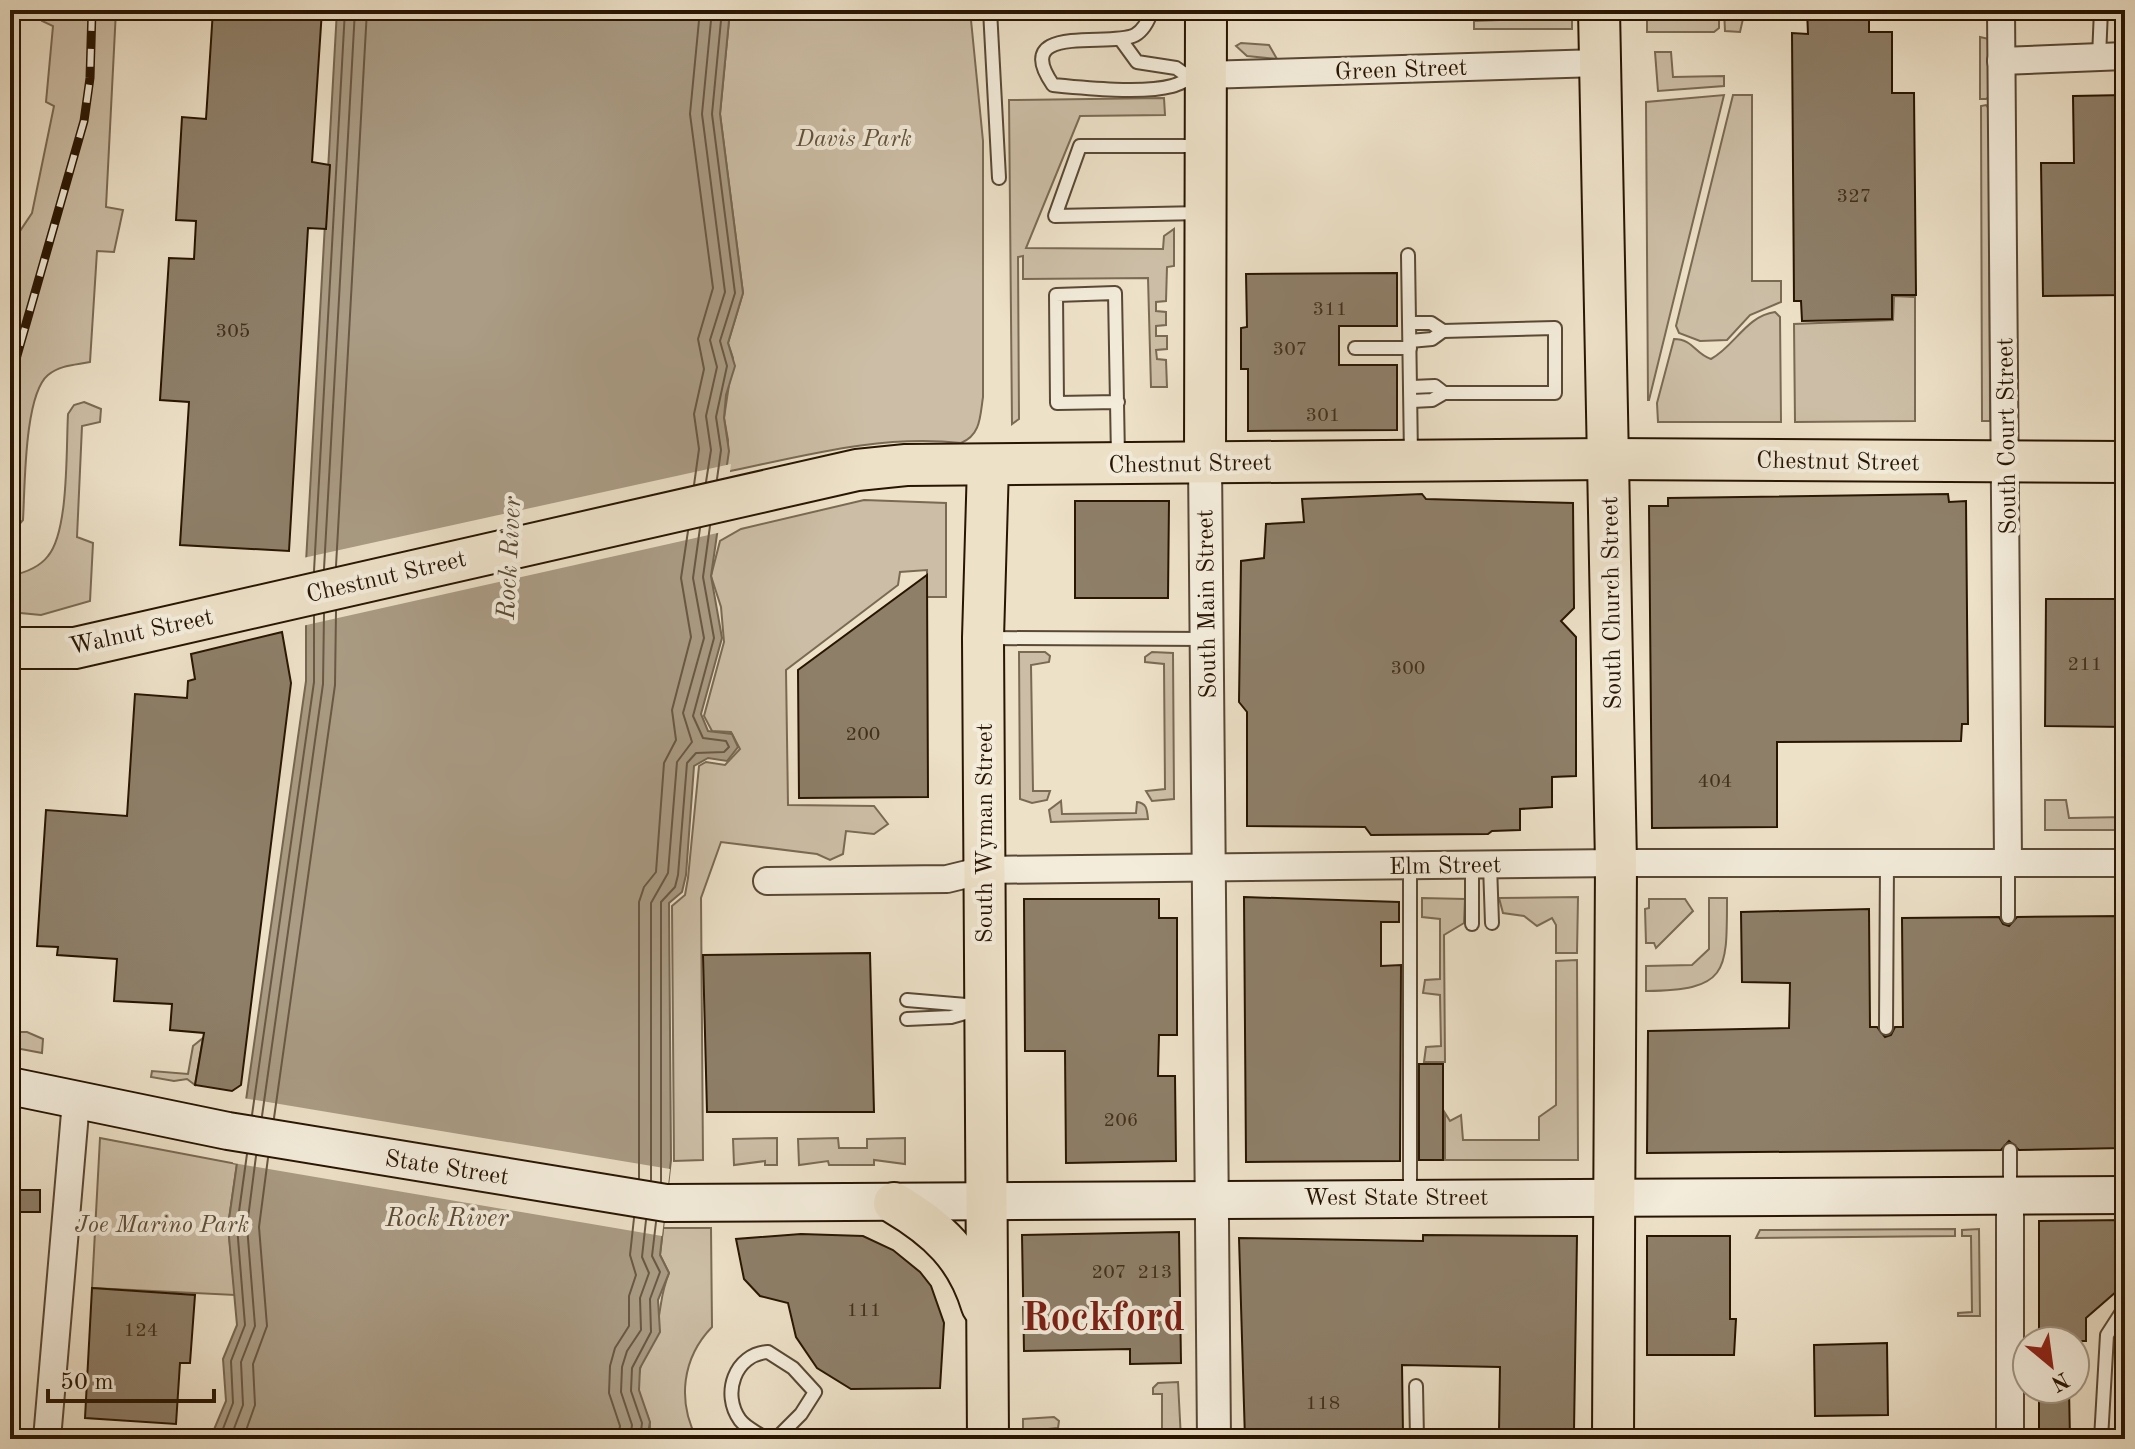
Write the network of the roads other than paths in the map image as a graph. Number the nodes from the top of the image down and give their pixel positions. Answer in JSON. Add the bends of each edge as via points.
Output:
{"nodes":[{"id":1,"x":990,"y":10,"type":"edge"},
{"id":2,"x":1152,"y":10,"type":"edge"},
{"id":3,"x":1206,"y":10,"type":"edge"},
{"id":4,"x":1599,"y":10,"type":"edge"},
{"id":5,"x":2001,"y":10,"type":"edge"},
{"id":6,"x":2101,"y":10,"type":"edge"},
{"id":7,"x":1121,"y":40,"type":"junction"},
{"id":8,"x":2112,"y":56,"type":"edge"},
{"id":9,"x":2001,"y":61,"type":"junction"},
{"id":10,"x":1599,"y":63,"type":"junction"},
{"id":11,"x":1196,"y":76,"type":"junction"},
{"id":12,"x":1203,"y":146,"type":"junction"},
{"id":13,"x":999,"y":178,"type":"dead end"},
{"id":14,"x":1204,"y":213,"type":"junction"},
{"id":15,"x":1408,"y":255,"type":"dead end"},
{"id":16,"x":1410,"y":323,"type":"junction"},
{"id":17,"x":1443,"y":331,"type":"junction"},
{"id":18,"x":1410,"y":344,"type":"junction"},
{"id":19,"x":1355,"y":348,"type":"dead end"},
{"id":20,"x":1412,"y":387,"type":"junction"},
{"id":21,"x":1444,"y":393,"type":"junction"},
{"id":22,"x":1412,"y":401,"type":"junction"},
{"id":23,"x":1118,"y":402,"type":"junction"},
{"id":24,"x":1607,"y":459,"type":"junction"},
{"id":25,"x":1411,"y":460,"type":"junction"},
{"id":26,"x":1205,"y":462,"type":"junction"},
{"id":27,"x":2125,"y":462,"type":"edge"},
{"id":28,"x":2007,"y":463,"type":"junction"},
{"id":29,"x":1118,"y":464,"type":"junction"},
{"id":30,"x":988,"y":465,"type":"junction"},
{"id":31,"x":270,"y":602,"type":"joint"},
{"id":32,"x":983,"y":638,"type":"junction"},
{"id":33,"x":1207,"y":639,"type":"junction"},
{"id":34,"x":10,"y":648,"type":"edge"},
{"id":35,"x":2008,"y":862,"type":"junction"},
{"id":36,"x":1616,"y":863,"type":"junction"},
{"id":37,"x":1887,"y":863,"type":"junction"},
{"id":38,"x":2125,"y":863,"type":"edge"},
{"id":39,"x":1481,"y":865,"type":"junction"},
{"id":40,"x":1410,"y":866,"type":"junction"},
{"id":41,"x":1209,"y":868,"type":"junction"},
{"id":42,"x":984,"y":870,"type":"junction"},
{"id":43,"x":767,"y":881,"type":"dead end"},
{"id":44,"x":2008,"y":917,"type":"dead end"},
{"id":45,"x":1492,"y":923,"type":"dead end"},
{"id":46,"x":1472,"y":924,"type":"dead end"},
{"id":47,"x":907,"y":1000,"type":"dead end"},
{"id":48,"x":985,"y":1007,"type":"junction"},
{"id":49,"x":907,"y":1019,"type":"dead end"},
{"id":50,"x":1886,"y":1028,"type":"dead end"},
{"id":51,"x":10,"y":1086,"type":"edge"},
{"id":52,"x":76,"y":1101,"type":"junction"},
{"id":53,"x":2010,"y":1150,"type":"dead end"},
{"id":54,"x":2125,"y":1195,"type":"edge"},
{"id":55,"x":1614,"y":1196,"type":"junction"},
{"id":56,"x":2010,"y":1196,"type":"junction"},
{"id":57,"x":1410,"y":1197,"type":"junction"},
{"id":58,"x":1212,"y":1198,"type":"junction"},
{"id":59,"x":988,"y":1202,"type":"junction"},
{"id":60,"x":666,"y":1203,"type":"joint"},
{"id":61,"x":894,"y":1203,"type":"junction"},
{"id":62,"x":2125,"y":1307,"type":"edge"},
{"id":63,"x":988,"y":1325,"type":"junction"},
{"id":64,"x":1416,"y":1386,"type":"dead end"},
{"id":65,"x":47,"y":1439,"type":"edge"},
{"id":66,"x":766,"y":1439,"type":"edge"},
{"id":67,"x":776,"y":1439,"type":"edge"},
{"id":68,"x":988,"y":1439,"type":"edge"},
{"id":69,"x":1214,"y":1439,"type":"edge"},
{"id":70,"x":1417,"y":1439,"type":"edge"},
{"id":71,"x":1613,"y":1439,"type":"edge"},
{"id":72,"x":2010,"y":1439,"type":"edge"},
{"id":73,"x":2101,"y":1439,"type":"edge"}],
"edges":[{"from":1,"to":13,"type":"lane"},
{"from":2,"to":7,"type":"lane","via":[[1138,34]]},
{"from":3,"to":11,"type":"main road","name":"South Main Street"},
{"from":4,"to":10,"type":"main road","name":"South Church Street"},
{"from":5,"to":9,"type":"street","name":"South Court Street"},
{"from":6,"to":8,"type":"lane"},
{"from":7,"to":11,"type":"lane","via":[[1137,62]]},
{"from":7,"to":11,"type":"lane","via":[[1050,45],[1043,57],[1044,72],[1053,85],[1091,89],[1173,86]]},
{"from":8,"to":9,"type":"street"},
{"from":9,"to":28,"type":"street","name":"South Court Street"},
{"from":10,"to":11,"type":"street","name":"Green Street"},
{"from":10,"to":24,"type":"main road","name":"South Church Street"},
{"from":11,"to":12,"type":"main road","name":"South Main Street"},
{"from":12,"to":14,"type":"main road","name":"South Main Street"},
{"from":12,"to":14,"type":"lane","via":[[1080,146],[1055,216]]},
{"from":14,"to":26,"type":"main road","name":"South Main Street"},
{"from":15,"to":16,"type":"lane"},
{"from":16,"to":17,"type":"lane","via":[[1431,323]]},
{"from":16,"to":18,"type":"lane"},
{"from":17,"to":18,"type":"lane"},
{"from":17,"to":21,"type":"lane","via":[[1555,328],[1555,393]]},
{"from":18,"to":19,"type":"lane"},
{"from":18,"to":20,"type":"lane"},
{"from":20,"to":21,"type":"lane","via":[[1435,386]]},
{"from":20,"to":22,"type":"lane"},
{"from":21,"to":22,"type":"lane"},
{"from":22,"to":25,"type":"lane"},
{"from":23,"to":23,"type":"lane","via":[[1115,293],[1056,295],[1057,403]]},
{"from":23,"to":29,"type":"lane"},
{"from":24,"to":25,"type":"main road","name":"Chestnut Street"},
{"from":24,"to":28,"type":"main road","name":"Chestnut Street"},
{"from":24,"to":36,"type":"main road","name":"South Church Street"},
{"from":25,"to":26,"type":"main road","name":"Chestnut Street"},
{"from":26,"to":29,"type":"main road","name":"Chestnut Street"},
{"from":26,"to":33,"type":"street","name":"South Main Street"},
{"from":27,"to":28,"type":"main road","name":"Chestnut Street"},
{"from":28,"to":35,"type":"street","name":"South Court Street"},
{"from":29,"to":30,"type":"main road","name":"Chestnut Street"},
{"from":30,"to":31,"type":"main road","name":"Chestnut Street","via":[[857,470]]},
{"from":30,"to":32,"type":"main road","name":"South Wyman Street"},
{"from":31,"to":34,"type":"main road","name":"Walnut Street","via":[[75,648]]},
{"from":32,"to":33,"type":"lane"},
{"from":32,"to":42,"type":"main road","name":"South Wyman Street"},
{"from":33,"to":41,"type":"street","name":"South Main Street"},
{"from":35,"to":37,"type":"street","name":"Elm Street"},
{"from":35,"to":38,"type":"street","name":"Elm Street"},
{"from":35,"to":44,"type":"lane"},
{"from":36,"to":37,"type":"street","name":"Elm Street"},
{"from":36,"to":39,"type":"street","name":"Elm Street"},
{"from":36,"to":55,"type":"main road","name":"South Church Street"},
{"from":37,"to":50,"type":"lane"},
{"from":39,"to":40,"type":"street","name":"Elm Street"},
{"from":39,"to":45,"type":"lane"},
{"from":39,"to":46,"type":"lane"},
{"from":40,"to":41,"type":"street","name":"Elm Street"},
{"from":40,"to":57,"type":"lane"},
{"from":41,"to":42,"type":"street","name":"Elm Street"},
{"from":41,"to":58,"type":"street","name":"South Main Street"},
{"from":42,"to":43,"type":"street","name":"Elm Street","via":[[947,879]]},
{"from":42,"to":48,"type":"main road","name":"South Wyman Street"},
{"from":47,"to":48,"type":"lane"},
{"from":48,"to":49,"type":"lane","via":[[951,1017]]},
{"from":48,"to":59,"type":"main road","name":"South Wyman Street"},
{"from":51,"to":52,"type":"main road","name":"State Street"},
{"from":52,"to":60,"type":"main road","name":"State Street"},
{"from":52,"to":65,"type":"street"},
{"from":53,"to":56,"type":"lane"},
{"from":54,"to":56,"type":"main road","name":"West State Street"},
{"from":55,"to":56,"type":"main road","name":"West State Street"},
{"from":55,"to":57,"type":"main road","name":"West State Street"},
{"from":55,"to":71,"type":"main road","name":"South Church Street"},
{"from":56,"to":72,"type":"street"},
{"from":57,"to":58,"type":"main road","name":"West State Street"},
{"from":58,"to":59,"type":"main road","name":"West State Street"},
{"from":58,"to":69,"type":"street","name":"South Main Street"},
{"from":59,"to":61,"type":"main road","name":"West State Street"},
{"from":59,"to":63,"type":"main road","name":"South Wyman Street"},
{"from":60,"to":61,"type":"main road","name":"West State Street"},
{"from":61,"to":63,"type":"main road","via":[[931,1226],[959,1255]]},
{"from":62,"to":73,"type":"lane","via":[[2107,1335]]},
{"from":63,"to":68,"type":"main road","name":"South Wyman Street"},
{"from":64,"to":70,"type":"lane"},
{"from":66,"to":67,"type":"lane","via":[[741,1422],[731,1390],[745,1360],[768,1352],[793,1368],[815,1392]]}]}
